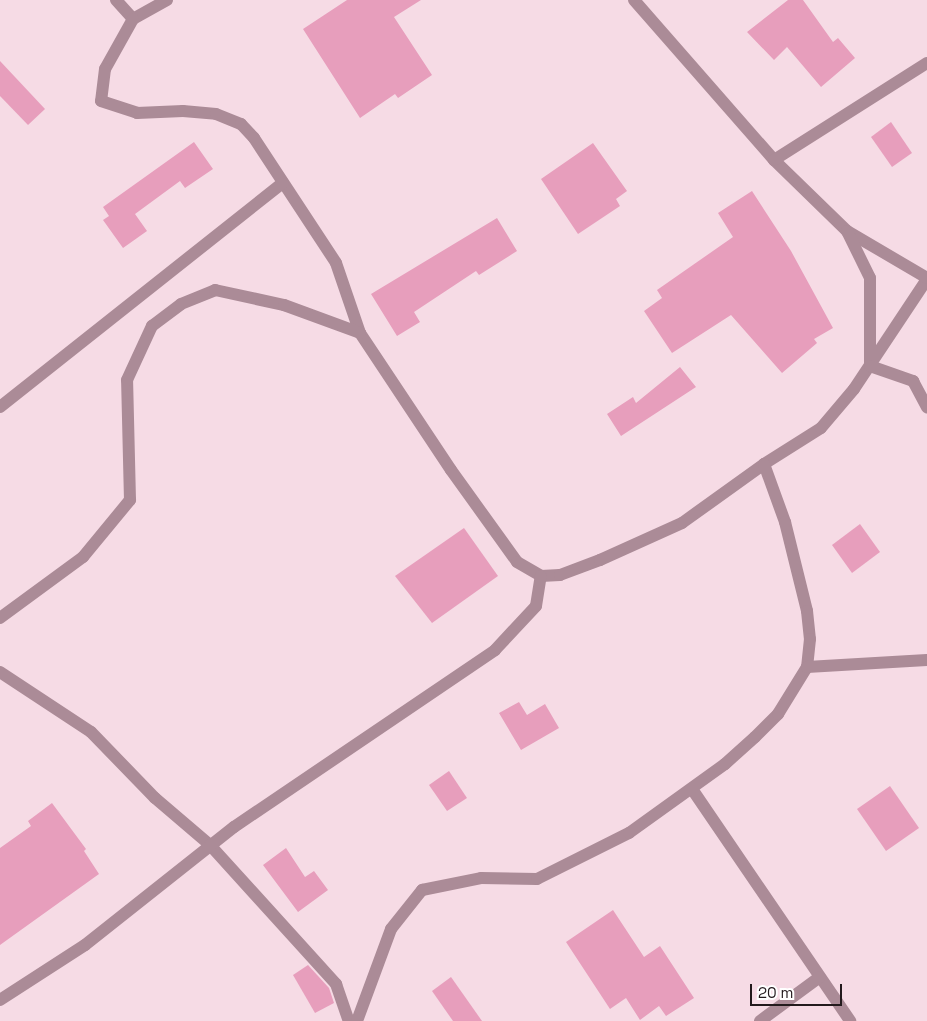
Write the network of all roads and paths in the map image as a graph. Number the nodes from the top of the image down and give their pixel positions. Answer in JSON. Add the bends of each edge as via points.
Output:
{"nodes":[{"id":1,"x":116,"y":0,"type":"edge"},
{"id":2,"x":167,"y":0,"type":"edge"},
{"id":3,"x":634,"y":0,"type":"edge"},
{"id":4,"x":133,"y":18,"type":"junction"},
{"id":5,"x":927,"y":63,"type":"edge"},
{"id":6,"x":774,"y":160,"type":"junction"},
{"id":7,"x":283,"y":183,"type":"junction"},
{"id":8,"x":847,"y":231,"type":"junction"},
{"id":9,"x":927,"y":278,"type":"edge"},
{"id":10,"x":360,"y":333,"type":"junction"},
{"id":11,"x":870,"y":366,"type":"junction"},
{"id":12,"x":0,"y":407,"type":"edge"},
{"id":13,"x":927,"y":407,"type":"edge"},
{"id":14,"x":764,"y":464,"type":"junction"},
{"id":15,"x":541,"y":576,"type":"junction"},
{"id":16,"x":0,"y":618,"type":"edge"},
{"id":17,"x":927,"y":660,"type":"edge"},
{"id":18,"x":807,"y":667,"type":"junction"},
{"id":19,"x":0,"y":672,"type":"edge"},
{"id":20,"x":692,"y":789,"type":"junction"},
{"id":21,"x":210,"y":845,"type":"junction"},
{"id":22,"x":820,"y":977,"type":"junction"},
{"id":23,"x":0,"y":1000,"type":"edge"},
{"id":24,"x":348,"y":1021,"type":"edge"},
{"id":25,"x":357,"y":1021,"type":"edge"},
{"id":26,"x":760,"y":1021,"type":"edge"},
{"id":27,"x":850,"y":1021,"type":"edge"}],
"edges":[{"from":1,"to":4,"type":"street"},
{"from":2,"to":4,"type":"street"},
{"from":3,"to":6,"type":"street"},
{"from":4,"to":7,"type":"street","via":[[105,69],[101,101],[137,113],[199,112],[216,114],[241,124]]},
{"from":5,"to":6,"type":"street"},
{"from":6,"to":8,"type":"street"},
{"from":7,"to":10,"type":"street","via":[[336,263]]},
{"from":7,"to":12,"type":"street"},
{"from":8,"to":9,"type":"street"},
{"from":8,"to":11,"type":"street","via":[[870,278]]},
{"from":9,"to":11,"type":"street"},
{"from":10,"to":15,"type":"street","via":[[517,562]]},
{"from":10,"to":16,"type":"street","via":[[284,305],[215,290],[181,304],[152,326],[127,380],[130,500],[83,557]]},
{"from":11,"to":13,"type":"street","via":[[913,381]]},
{"from":11,"to":14,"type":"street","via":[[821,428]]},
{"from":14,"to":15,"type":"street","via":[[682,523],[646,542],[560,575]]},
{"from":14,"to":18,"type":"street","via":[[785,522],[806,611],[810,639]]},
{"from":15,"to":21,"type":"street","via":[[536,606],[495,650]]},
{"from":17,"to":18,"type":"street"},
{"from":18,"to":20,"type":"street","via":[[778,714],[725,764]]},
{"from":19,"to":21,"type":"street","via":[[91,732],[155,798]]},
{"from":20,"to":22,"type":"street"},
{"from":20,"to":25,"type":"street","via":[[629,833],[537,879],[481,878],[422,890],[391,929]]},
{"from":21,"to":23,"type":"street","via":[[85,945]]},
{"from":21,"to":24,"type":"street","via":[[336,984]]},
{"from":22,"to":26,"type":"street"},
{"from":22,"to":27,"type":"street"}]}
